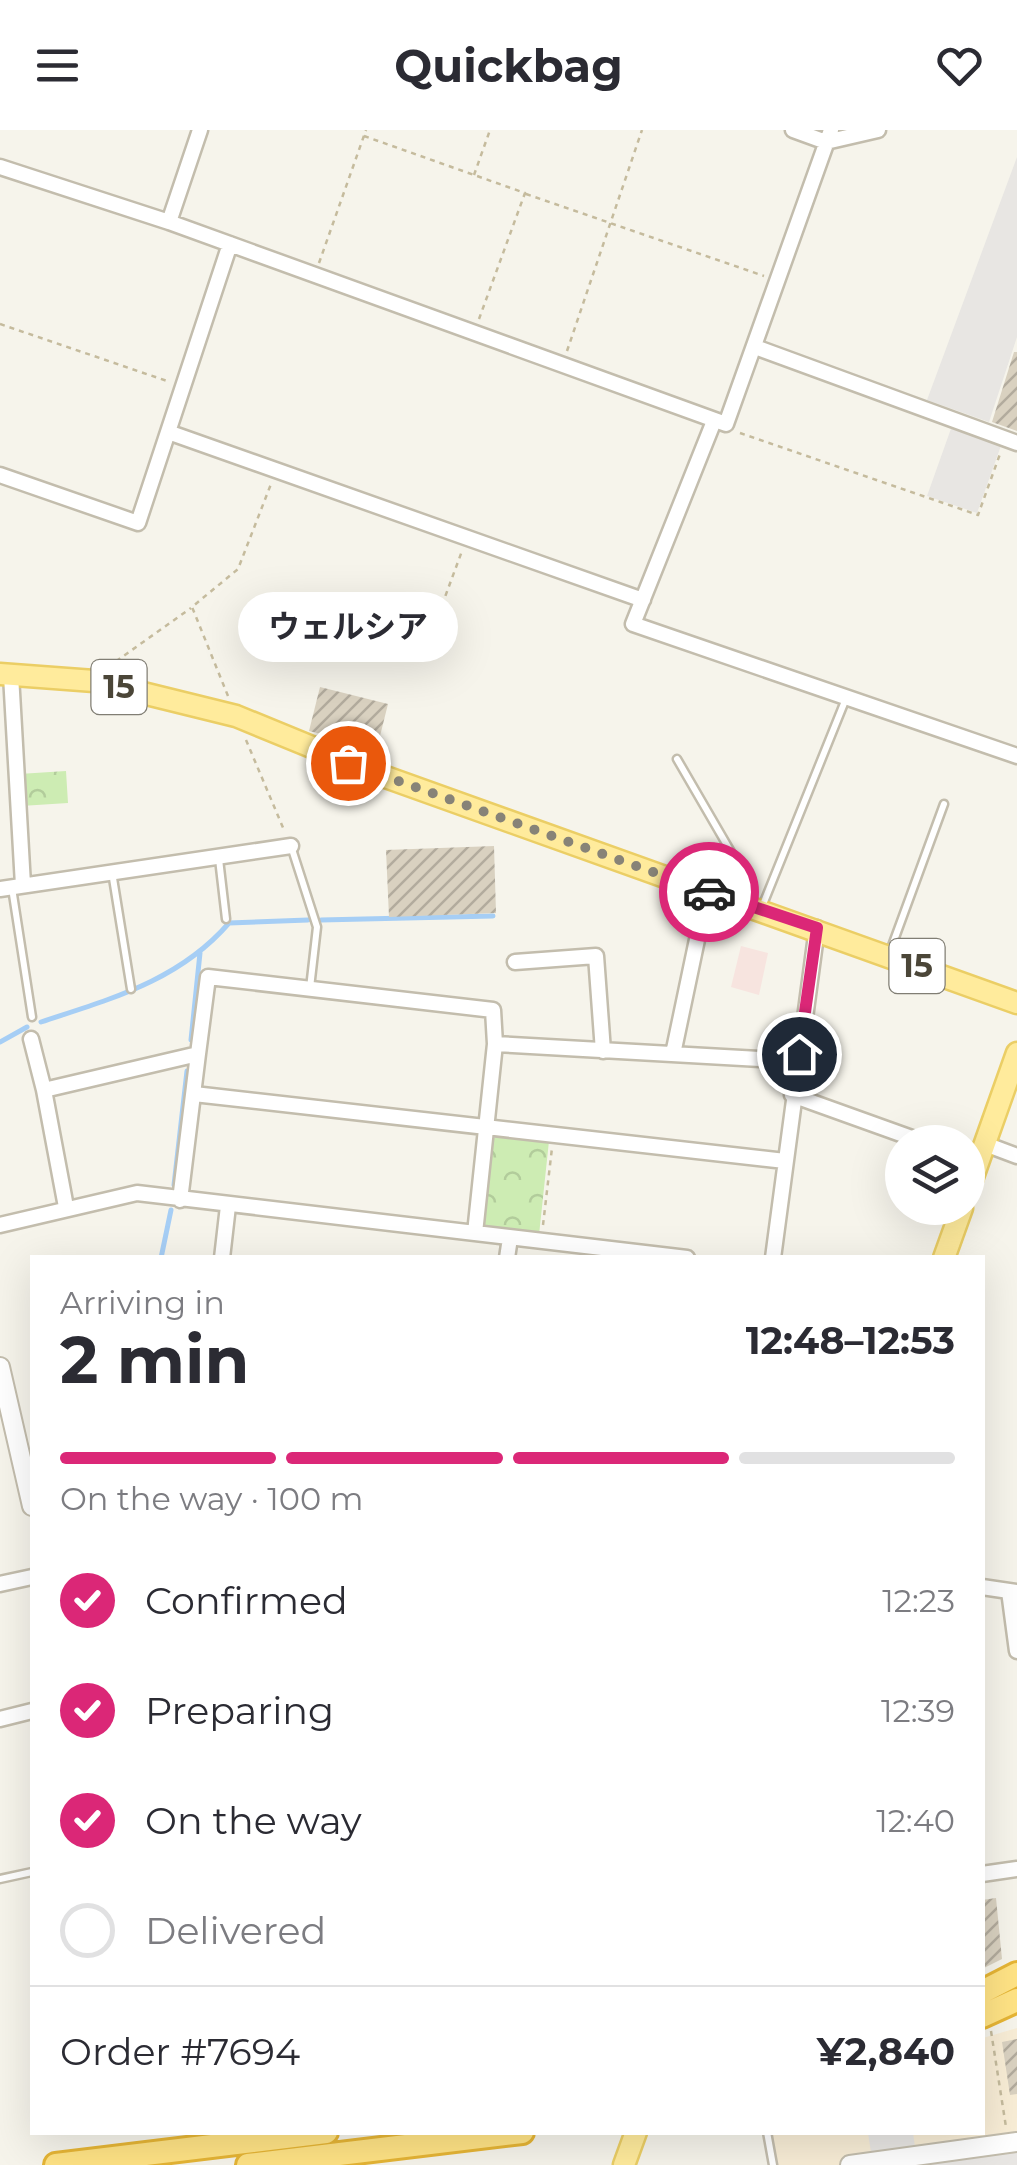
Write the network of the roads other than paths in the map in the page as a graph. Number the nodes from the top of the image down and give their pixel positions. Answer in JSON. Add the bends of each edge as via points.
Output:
{"nodes":[{"id":1,"x":200,"y":130,"type":"edge"},
{"id":2,"x":793,"y":130,"type":"edge"},
{"id":3,"x":878,"y":130,"type":"edge"},
{"id":4,"x":829,"y":136,"type":"edge"},
{"id":5,"x":0,"y":167,"type":"edge"},
{"id":6,"x":169,"y":222,"type":"junction"},
{"id":7,"x":230,"y":244,"type":"junction"},
{"id":8,"x":755,"y":346,"type":"junction"},
{"id":9,"x":720,"y":422,"type":"junction"},
{"id":10,"x":168,"y":432,"type":"junction"},
{"id":11,"x":1011,"y":441,"type":"edge"},
{"id":12,"x":0,"y":476,"type":"edge"},
{"id":13,"x":642,"y":600,"type":"junction"},
{"id":14,"x":6,"y":675,"type":"edge"},
{"id":15,"x":847,"y":696,"type":"junction"},
{"id":16,"x":1017,"y":756,"type":"edge"},
{"id":17,"x":677,"y":759,"type":"dead end"},
{"id":18,"x":944,"y":804,"type":"dead end"},
{"id":19,"x":291,"y":846,"type":"joint"},
{"id":20,"x":219,"y":858,"type":"junction"},
{"id":21,"x":112,"y":872,"type":"junction"},
{"id":22,"x":12,"y":887,"type":"edge"},
{"id":23,"x":706,"y":892,"type":"junction"},
{"id":24,"x":754,"y":906,"type":"junction"},
{"id":25,"x":226,"y":919,"type":"dead end"},
{"id":26,"x":817,"y":928,"type":"junction"},
{"id":27,"x":888,"y":955,"type":"junction"},
{"id":28,"x":515,"y":962,"type":"dead end"},
{"id":29,"x":131,"y":989,"type":"dead end"},
{"id":30,"x":310,"y":990,"type":"junction"},
{"id":31,"x":1017,"y":1003,"type":"edge"},
{"id":32,"x":32,"y":1017,"type":"dead end"},
{"id":33,"x":31,"y":1039,"type":"dead end"},
{"id":34,"x":495,"y":1044,"type":"junction"},
{"id":35,"x":602,"y":1051,"type":"junction"},
{"id":36,"x":1017,"y":1052,"type":"edge"},
{"id":37,"x":198,"y":1054,"type":"junction"},
{"id":38,"x":673,"y":1054,"type":"junction"},
{"id":39,"x":796,"y":1060,"type":"junction"},
{"id":40,"x":44,"y":1090,"type":"junction"},
{"id":41,"x":194,"y":1094,"type":"junction"},
{"id":42,"x":792,"y":1095,"type":"junction"},
{"id":43,"x":486,"y":1128,"type":"junction"},
{"id":44,"x":885,"y":1128,"type":"edge"},
{"id":45,"x":985,"y":1134,"type":"edge"},
{"id":46,"x":985,"y":1155,"type":"edge"},
{"id":47,"x":1017,"y":1156,"type":"edge"},
{"id":48,"x":784,"y":1161,"type":"junction"},
{"id":49,"x":180,"y":1200,"type":"junction"},
{"id":50,"x":228,"y":1206,"type":"junction"},
{"id":51,"x":66,"y":1208,"type":"junction"},
{"id":52,"x":0,"y":1225,"type":"edge"},
{"id":53,"x":956,"y":1225,"type":"edge"},
{"id":54,"x":475,"y":1234,"type":"junction"},
{"id":55,"x":510,"y":1238,"type":"junction"},
{"id":56,"x":222,"y":1255,"type":"edge"},
{"id":57,"x":508,"y":1255,"type":"edge"},
{"id":58,"x":661,"y":1255,"type":"edge"},
{"id":59,"x":772,"y":1255,"type":"edge"},
{"id":60,"x":945,"y":1255,"type":"edge"},
{"id":61,"x":0,"y":1368,"type":"edge"},
{"id":62,"x":30,"y":1497,"type":"edge"},
{"id":63,"x":30,"y":1577,"type":"edge"},
{"id":64,"x":0,"y":1584,"type":"edge"},
{"id":65,"x":985,"y":1587,"type":"edge"},
{"id":66,"x":1013,"y":1591,"type":"edge"},
{"id":67,"x":1017,"y":1651,"type":"edge"},
{"id":68,"x":30,"y":1712,"type":"edge"},
{"id":69,"x":0,"y":1719,"type":"edge"},
{"id":70,"x":1017,"y":1869,"type":"edge"},
{"id":71,"x":30,"y":1872,"type":"edge"},
{"id":72,"x":985,"y":1874,"type":"edge"},
{"id":73,"x":0,"y":1878,"type":"edge"},
{"id":74,"x":1017,"y":1974,"type":"edge"},
{"id":75,"x":985,"y":1990,"type":"edge"},
{"id":76,"x":1017,"y":2000,"type":"edge"},
{"id":77,"x":986,"y":2017,"type":"edge"},
{"id":78,"x":301,"y":2135,"type":"edge"},
{"id":79,"x":497,"y":2135,"type":"edge"},
{"id":80,"x":635,"y":2135,"type":"edge"},
{"id":81,"x":768,"y":2135,"type":"edge"},
{"id":82,"x":1013,"y":2143,"type":"edge"},
{"id":83,"x":183,"y":2149,"type":"edge"},
{"id":84,"x":56,"y":2165,"type":"edge"},
{"id":85,"x":248,"y":2165,"type":"edge"},
{"id":86,"x":624,"y":2165,"type":"edge"},
{"id":87,"x":773,"y":2165,"type":"edge"},
{"id":88,"x":850,"y":2165,"type":"edge"}],
"edges":[{"from":1,"to":6,"type":"street"},
{"from":2,"to":4,"type":"street"},
{"from":3,"to":4,"type":"street"},
{"from":4,"to":8,"type":"street"},
{"from":5,"to":6,"type":"street"},
{"from":6,"to":7,"type":"street"},
{"from":7,"to":9,"type":"street"},
{"from":7,"to":10,"type":"street"},
{"from":8,"to":9,"type":"street"},
{"from":8,"to":11,"type":"street"},
{"from":9,"to":13,"type":"street"},
{"from":10,"to":12,"type":"street","via":[[138,523]]},
{"from":10,"to":13,"type":"street"},
{"from":13,"to":15,"type":"street","via":[[633,624]]},
{"from":14,"to":22,"type":"street"},
{"from":14,"to":23,"type":"main road","number":"15","via":[[94,682],[236,716],[299,745]]},
{"from":15,"to":16,"type":"street"},
{"from":15,"to":24,"type":"lane"},
{"from":17,"to":24,"type":"lane","via":[[749,883]]},
{"from":18,"to":27,"type":"lane"},
{"from":19,"to":20,"type":"street"},
{"from":19,"to":30,"type":"lane","via":[[317,927]]},
{"from":20,"to":21,"type":"street"},
{"from":20,"to":25,"type":"lane"},
{"from":21,"to":22,"type":"street"},
{"from":21,"to":29,"type":"lane"},
{"from":22,"to":32,"type":"lane"},
{"from":23,"to":24,"type":"main road","number":"15"},
{"from":23,"to":38,"type":"street"},
{"from":24,"to":26,"type":"main road","number":"15"},
{"from":26,"to":27,"type":"main road","number":"15"},
{"from":26,"to":39,"type":"street"},
{"from":27,"to":31,"type":"main road","number":"15"},
{"from":28,"to":35,"type":"street","via":[[596,956]]},
{"from":30,"to":34,"type":"street","via":[[494,1010]]},
{"from":30,"to":37,"type":"street","via":[[208,977]]},
{"from":33,"to":40,"type":"street"},
{"from":34,"to":35,"type":"street"},
{"from":34,"to":43,"type":"street"},
{"from":35,"to":38,"type":"street"},
{"from":36,"to":45,"type":"main road"},
{"from":37,"to":40,"type":"street"},
{"from":37,"to":41,"type":"street"},
{"from":38,"to":39,"type":"street"},
{"from":39,"to":42,"type":"street"},
{"from":40,"to":51,"type":"street"},
{"from":41,"to":43,"type":"street"},
{"from":41,"to":49,"type":"street"},
{"from":42,"to":44,"type":"street"},
{"from":42,"to":48,"type":"street"},
{"from":43,"to":48,"type":"street"},
{"from":43,"to":54,"type":"street"},
{"from":46,"to":47,"type":"street"},
{"from":48,"to":59,"type":"street"},
{"from":49,"to":50,"type":"street"},
{"from":49,"to":51,"type":"street","via":[[137,1193]]},
{"from":50,"to":54,"type":"street"},
{"from":50,"to":56,"type":"street"},
{"from":51,"to":52,"type":"street"},
{"from":53,"to":60,"type":"main road"},
{"from":54,"to":55,"type":"street"},
{"from":55,"to":57,"type":"street"},
{"from":55,"to":58,"type":"street"},
{"from":61,"to":62,"type":"street"},
{"from":63,"to":64,"type":"street"},
{"from":65,"to":66,"type":"street"},
{"from":66,"to":67,"type":"street"},
{"from":68,"to":69,"type":"street"},
{"from":70,"to":72,"type":"street"},
{"from":71,"to":73,"type":"lane"},
{"from":74,"to":75,"type":"highway"},
{"from":76,"to":77,"type":"highway"},
{"from":78,"to":83,"type":"highway"},
{"from":79,"to":85,"type":"highway"},
{"from":80,"to":86,"type":"main road"},
{"from":81,"to":87,"type":"lane"},
{"from":82,"to":88,"type":"street"},
{"from":83,"to":84,"type":"highway"}]}
